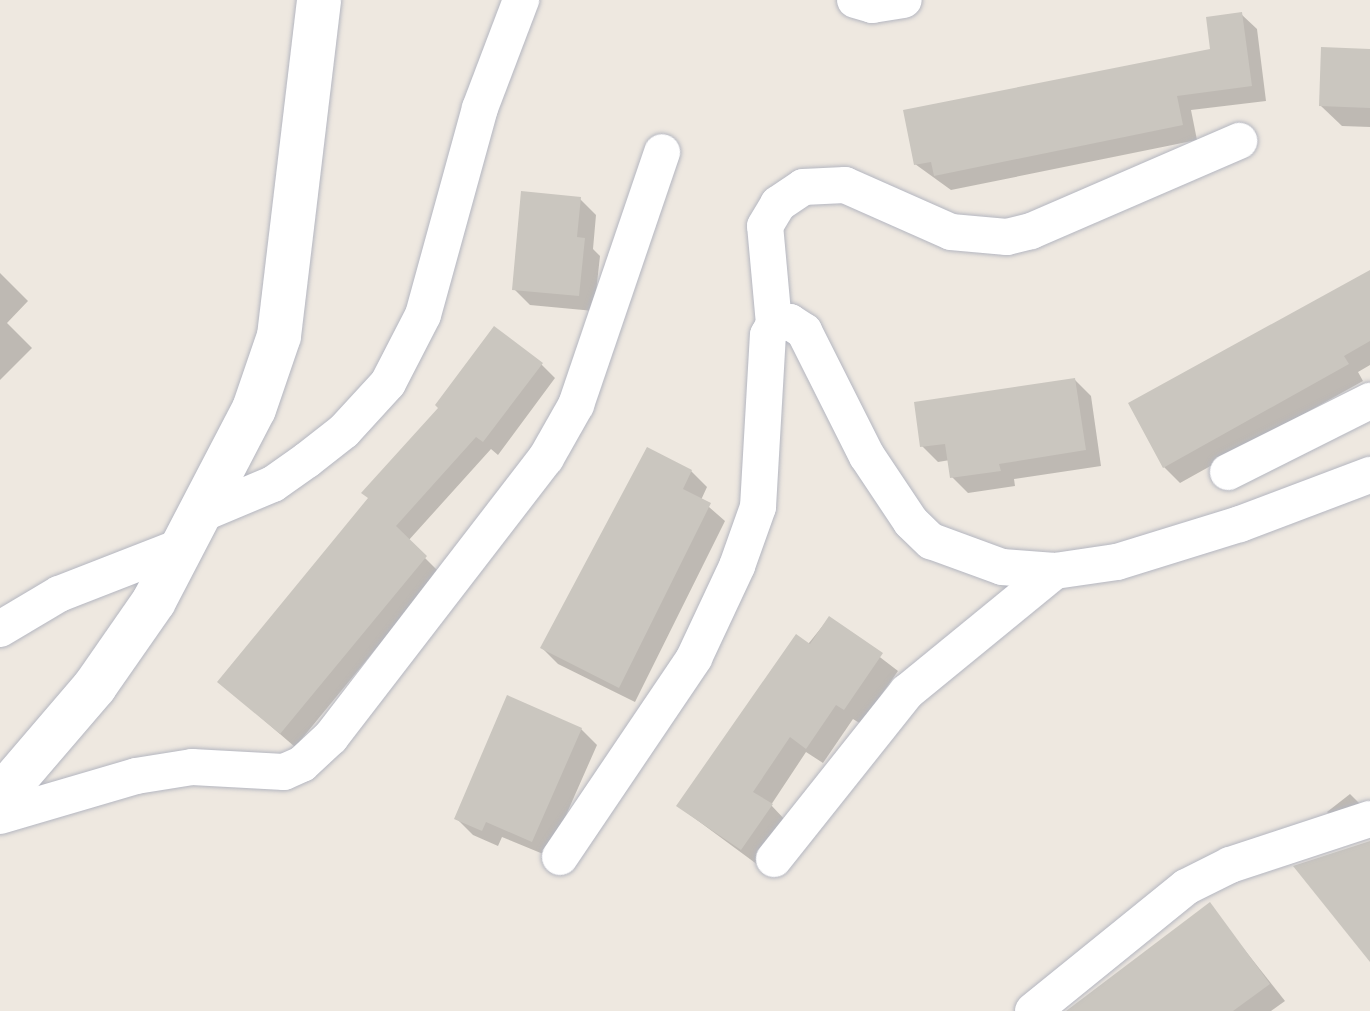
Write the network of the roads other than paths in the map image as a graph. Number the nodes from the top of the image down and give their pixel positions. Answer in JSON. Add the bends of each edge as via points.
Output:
{"nodes":[{"id":1,"x":319,"y":0,"type":"edge"},
{"id":2,"x":521,"y":0,"type":"edge"},
{"id":3,"x":855,"y":0,"type":"edge"},
{"id":4,"x":904,"y":0,"type":"edge"},
{"id":5,"x":1239,"y":141,"type":"dead end"},
{"id":6,"x":662,"y":152,"type":"dead end"},
{"id":7,"x":774,"y":324,"type":"junction"},
{"id":8,"x":1370,"y":401,"type":"edge"},
{"id":9,"x":1228,"y":472,"type":"dead end"},
{"id":10,"x":1370,"y":475,"type":"edge"},
{"id":11,"x":196,"y":528,"type":"junction"},
{"id":12,"x":1055,"y":571,"type":"junction"},
{"id":13,"x":0,"y":629,"type":"edge"},
{"id":14,"x":0,"y":797,"type":"edge"},
{"id":15,"x":0,"y":816,"type":"edge"},
{"id":16,"x":1370,"y":819,"type":"edge"},
{"id":17,"x":560,"y":857,"type":"dead end"},
{"id":18,"x":774,"y":859,"type":"dead end"},
{"id":19,"x":1033,"y":1011,"type":"edge"}],
"edges":[{"from":1,"to":11,"type":"street","via":[[279,336],[254,409]]},
{"from":2,"to":11,"type":"street","via":[[480,108],[423,315],[388,383],[344,431],[307,460]]},
{"from":3,"to":4,"type":"street","via":[[872,5]]},
{"from":5,"to":7,"type":"street","via":[[1007,237],[951,232],[845,185],[803,187],[778,204],[765,226]]},
{"from":6,"to":15,"type":"street","via":[[576,405],[546,458],[331,737],[302,764],[284,772],[177,769]]},
{"from":7,"to":12,"type":"street","via":[[790,322],[804,331],[896,506],[931,541],[1002,567]]},
{"from":7,"to":17,"type":"street","via":[[768,335],[758,507],[737,566],[694,658]]},
{"from":8,"to":9,"type":"street"},
{"from":10,"to":12,"type":"street","via":[[1240,524],[1117,562]]},
{"from":11,"to":13,"type":"street","via":[[59,594]]},
{"from":11,"to":14,"type":"street","via":[[95,686]]},
{"from":12,"to":18,"type":"street","via":[[907,692]]},
{"from":16,"to":19,"type":"street","via":[[1230,865],[1186,887]]}]}
